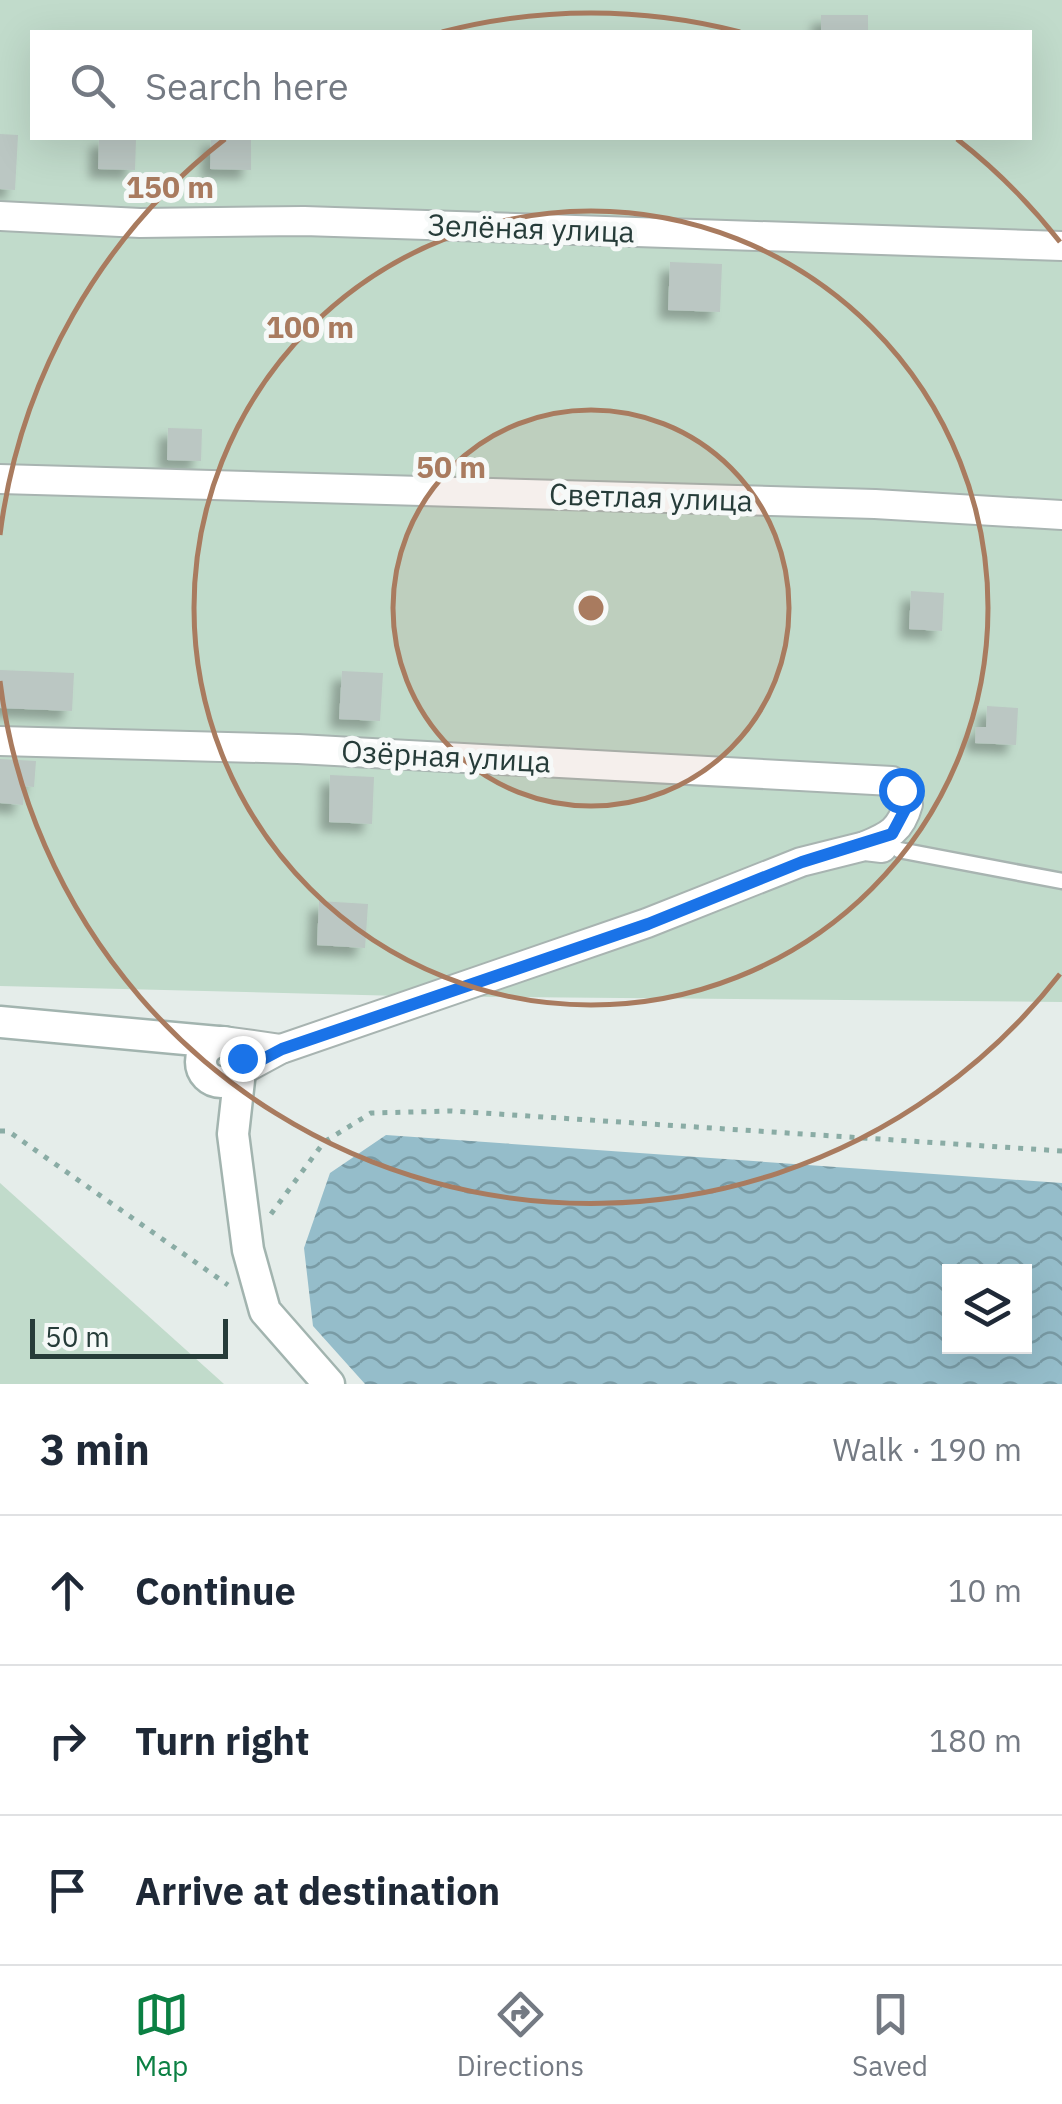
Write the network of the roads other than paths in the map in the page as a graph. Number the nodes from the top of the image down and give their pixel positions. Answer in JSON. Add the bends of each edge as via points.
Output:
{"nodes":[{"id":1,"x":0,"y":216,"type":"edge"},
{"id":2,"x":1062,"y":246,"type":"edge"},
{"id":3,"x":0,"y":479,"type":"edge"},
{"id":4,"x":1062,"y":514,"type":"edge"},
{"id":5,"x":0,"y":741,"type":"edge"},
{"id":6,"x":865,"y":846,"type":"junction"},
{"id":7,"x":899,"y":850,"type":"joint"},
{"id":8,"x":1062,"y":881,"type":"edge"},
{"id":9,"x":0,"y":1022,"type":"edge"},
{"id":10,"x":282,"y":1049,"type":"junction"},
{"id":11,"x":212,"y":1056,"type":"junction"},
{"id":12,"x":240,"y":1071,"type":"junction"},
{"id":13,"x":234,"y":1134,"type":"junction"},
{"id":14,"x":330,"y":1384,"type":"edge"}],
"edges":[{"from":1,"to":2,"type":"street","name":"Зелёная улица"},
{"from":3,"to":4,"type":"street","name":"Светлая улица"},
{"from":5,"to":6,"type":"street","name":"Озёрная улица","via":[[298,749],[892,781],[908,804],[904,819],[892,834]]},
{"from":6,"to":7,"type":"street"},
{"from":6,"to":10,"type":"street","via":[[802,862],[648,924]]},
{"from":7,"to":8,"type":"lane"},
{"from":9,"to":11,"type":"street","via":[[140,1032]]},
{"from":10,"to":11,"type":"street"},
{"from":10,"to":12,"type":"street"},
{"from":11,"to":12,"type":"street","via":[[240,1052]]},
{"from":11,"to":13,"type":"street"},
{"from":12,"to":13,"type":"street"},
{"from":13,"to":14,"type":"street","via":[[248,1250],[265,1312]]}]}
